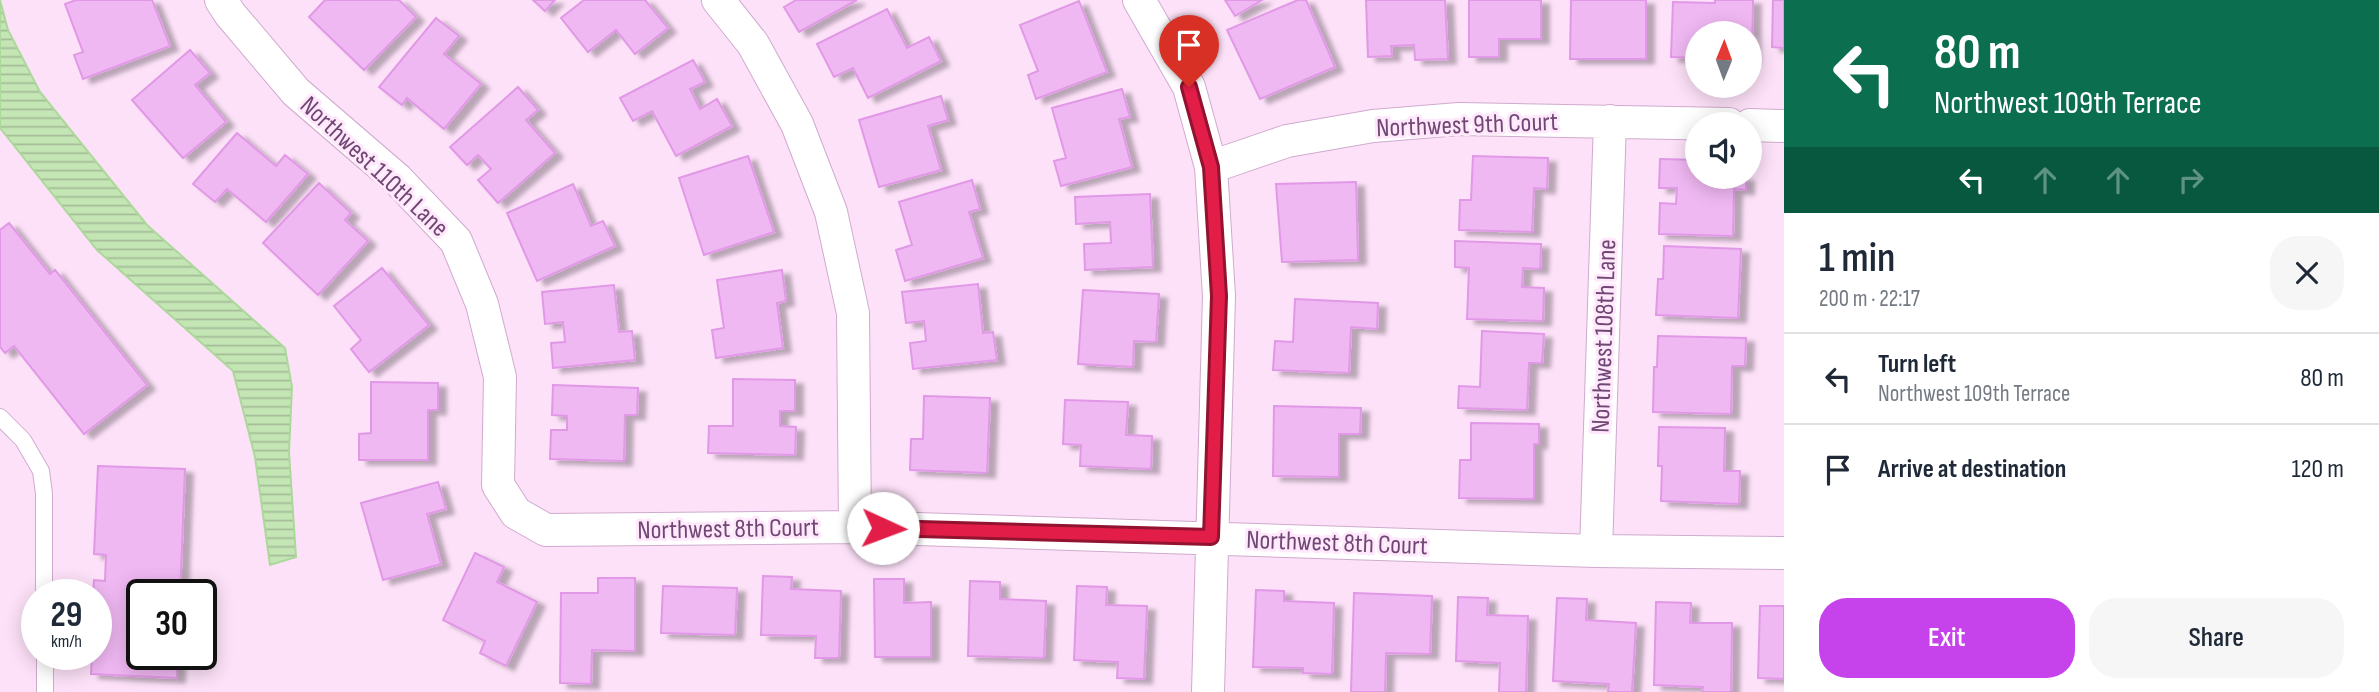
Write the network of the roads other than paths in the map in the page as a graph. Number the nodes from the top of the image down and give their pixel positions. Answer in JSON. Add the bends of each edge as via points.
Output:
{"nodes":[{"id":1,"x":221,"y":0,"type":"edge"},
{"id":2,"x":718,"y":0,"type":"edge"},
{"id":3,"x":1139,"y":0,"type":"edge"},
{"id":4,"x":1610,"y":121,"type":"junction"},
{"id":5,"x":1685,"y":123,"type":"edge"},
{"id":6,"x":1762,"y":125,"type":"edge"},
{"id":7,"x":1784,"y":125,"type":"edge"},
{"id":8,"x":1211,"y":167,"type":"junction"},
{"id":9,"x":0,"y":417,"type":"edge"},
{"id":10,"x":516,"y":513,"type":"joint"},
{"id":11,"x":855,"y":527,"type":"junction"},
{"id":12,"x":1211,"y":537,"type":"junction"},
{"id":13,"x":1596,"y":551,"type":"junction"},
{"id":14,"x":1784,"y":553,"type":"edge"},
{"id":15,"x":44,"y":579,"type":"edge"},
{"id":16,"x":45,"y":670,"type":"edge"},
{"id":17,"x":45,"y":692,"type":"edge"},
{"id":18,"x":1208,"y":692,"type":"edge"}],
"edges":[{"from":1,"to":10,"type":"street","name":"Northwest 110th Lane","via":[[296,93],[397,180],[456,241],[482,304],[500,377],[498,485]]},
{"from":2,"to":11,"type":"street","via":[[753,44],[797,124],[831,212],[853,313]]},
{"from":3,"to":8,"type":"street","via":[[1189,87]]},
{"from":4,"to":5,"type":"street","name":"Northwest 9th Court"},
{"from":4,"to":8,"type":"street","name":"Northwest 9th Court","via":[[1459,119],[1373,126],[1287,141]]},
{"from":4,"to":13,"type":"street","name":"Northwest 108th Lane"},
{"from":6,"to":7,"type":"street"},
{"from":8,"to":12,"type":"street","via":[[1219,296]]},
{"from":9,"to":15,"type":"lane","via":[[23,440],[41,471]]},
{"from":10,"to":11,"type":"street","name":"Northwest 8th Court","via":[[546,530]]},
{"from":11,"to":12,"type":"street","name":"Northwest 8th Court"},
{"from":12,"to":13,"type":"street","name":"Northwest 8th Court"},
{"from":12,"to":18,"type":"street"},
{"from":13,"to":14,"type":"street","name":"Northwest 8th Court"},
{"from":16,"to":17,"type":"lane"}]}
